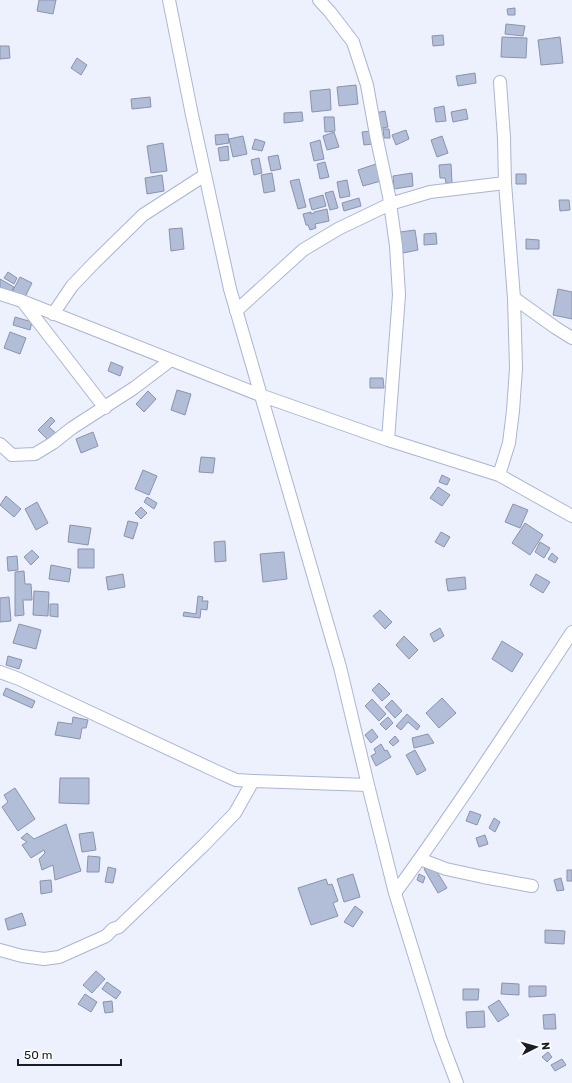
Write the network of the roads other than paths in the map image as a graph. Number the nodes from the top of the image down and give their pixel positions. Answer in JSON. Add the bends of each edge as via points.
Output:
{"nodes":[{"id":1,"x":169,"y":0,"type":"edge"},
{"id":2,"x":319,"y":0,"type":"edge"},
{"id":3,"x":500,"y":82,"type":"dead end"},
{"id":4,"x":205,"y":175,"type":"junction"},
{"id":5,"x":505,"y":183,"type":"junction"},
{"id":6,"x":390,"y":204,"type":"junction"},
{"id":7,"x":0,"y":294,"type":"edge"},
{"id":8,"x":514,"y":298,"type":"junction"},
{"id":9,"x":22,"y":301,"type":"junction"},
{"id":10,"x":236,"y":311,"type":"junction"},
{"id":11,"x":53,"y":314,"type":"junction"},
{"id":12,"x":572,"y":338,"type":"edge"},
{"id":13,"x":171,"y":360,"type":"junction"},
{"id":14,"x":260,"y":396,"type":"junction"},
{"id":15,"x":105,"y":408,"type":"junction"},
{"id":16,"x":388,"y":440,"type":"junction"},
{"id":17,"x":0,"y":444,"type":"edge"},
{"id":18,"x":499,"y":475,"type":"junction"},
{"id":19,"x":572,"y":516,"type":"edge"},
{"id":20,"x":572,"y":632,"type":"edge"},
{"id":21,"x":0,"y":672,"type":"edge"},
{"id":22,"x":253,"y":781,"type":"junction"},
{"id":23,"x":368,"y":785,"type":"junction"},
{"id":24,"x":420,"y":859,"type":"junction"},
{"id":25,"x":532,"y":886,"type":"dead end"},
{"id":26,"x":396,"y":893,"type":"junction"},
{"id":27,"x":0,"y":950,"type":"edge"},
{"id":28,"x":457,"y":1083,"type":"edge"}],
"edges":[{"from":1,"to":4,"type":"street"},
{"from":2,"to":6,"type":"street","via":[[353,42],[367,85]]},
{"from":3,"to":5,"type":"street"},
{"from":4,"to":10,"type":"street"},
{"from":4,"to":11,"type":"street","via":[[143,215],[72,286]]},
{"from":5,"to":6,"type":"street","via":[[430,192]]},
{"from":5,"to":8,"type":"street"},
{"from":6,"to":10,"type":"street","via":[[338,229],[303,250]]},
{"from":6,"to":16,"type":"street","via":[[399,295]]},
{"from":7,"to":9,"type":"street"},
{"from":8,"to":12,"type":"street"},
{"from":8,"to":18,"type":"street","via":[[514,411],[509,443]]},
{"from":9,"to":11,"type":"street"},
{"from":9,"to":15,"type":"street"},
{"from":10,"to":14,"type":"street"},
{"from":11,"to":13,"type":"street"},
{"from":13,"to":14,"type":"street"},
{"from":13,"to":15,"type":"street"},
{"from":14,"to":16,"type":"street"},
{"from":14,"to":23,"type":"street","via":[[340,667]]},
{"from":15,"to":17,"type":"street","via":[[35,454],[12,456]]},
{"from":16,"to":18,"type":"street"},
{"from":18,"to":19,"type":"street"},
{"from":20,"to":24,"type":"street"},
{"from":21,"to":22,"type":"street","via":[[236,780]]},
{"from":22,"to":23,"type":"street"},
{"from":22,"to":27,"type":"street","via":[[235,813],[119,927],[106,936],[59,957],[44,959]]},
{"from":23,"to":26,"type":"street"},
{"from":24,"to":25,"type":"street","via":[[446,869]]},
{"from":24,"to":26,"type":"street"},
{"from":26,"to":28,"type":"street","via":[[440,1038]]}]}
